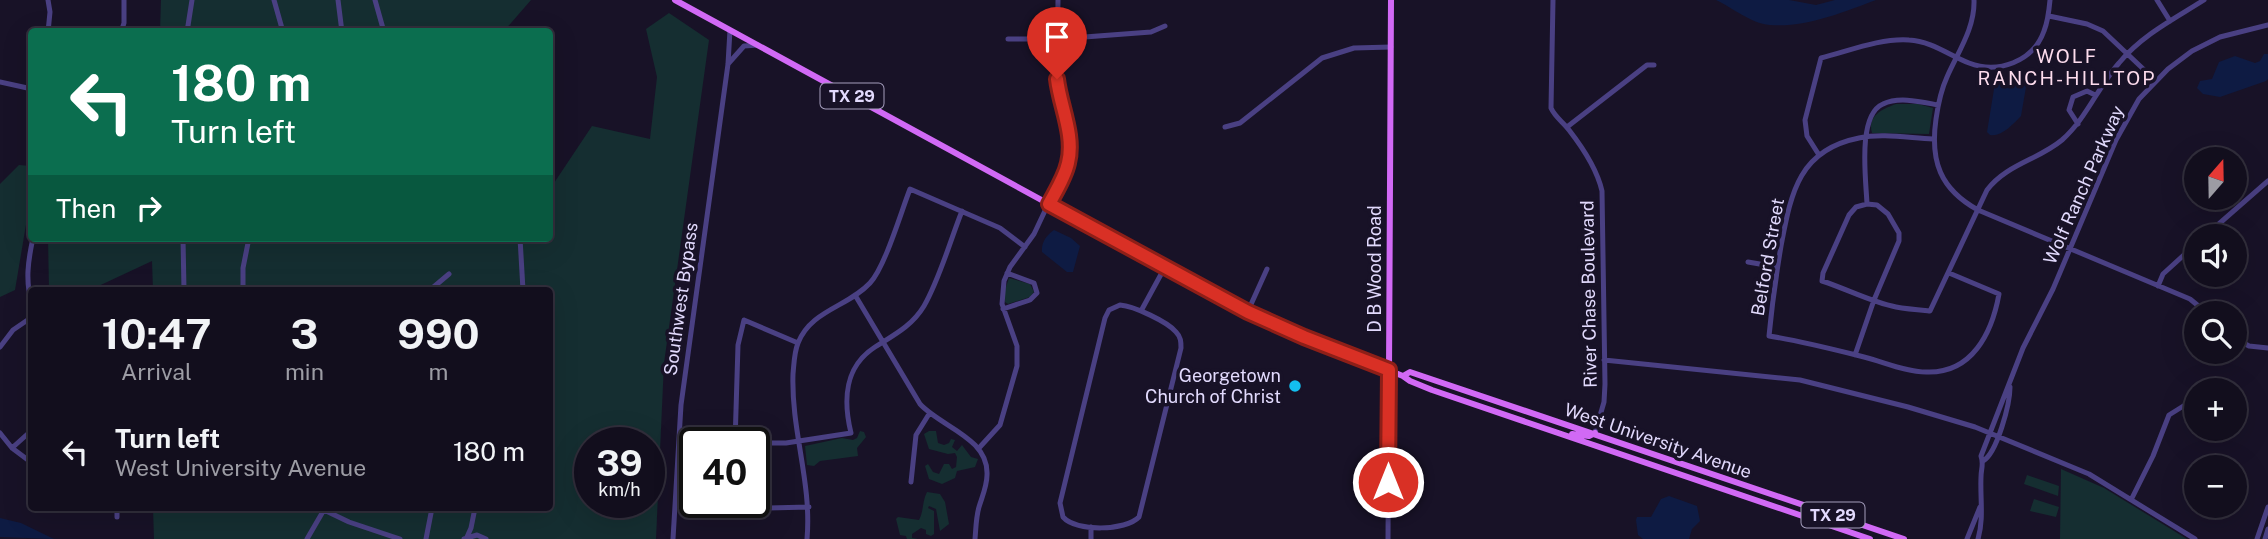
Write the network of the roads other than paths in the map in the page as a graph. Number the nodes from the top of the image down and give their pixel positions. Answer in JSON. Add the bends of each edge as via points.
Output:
{"nodes":[{"id":1,"x":48,"y":0,"type":"edge"},
{"id":2,"x":124,"y":0,"type":"edge"},
{"id":3,"x":192,"y":0,"type":"edge"},
{"id":4,"x":274,"y":0,"type":"edge"},
{"id":5,"x":338,"y":0,"type":"edge"},
{"id":6,"x":375,"y":0,"type":"edge"},
{"id":7,"x":676,"y":0,"type":"edge"},
{"id":8,"x":1058,"y":0,"type":"edge"},
{"id":9,"x":1391,"y":0,"type":"edge"},
{"id":10,"x":1553,"y":0,"type":"edge"},
{"id":11,"x":1974,"y":0,"type":"edge"},
{"id":12,"x":2050,"y":0,"type":"edge"},
{"id":13,"x":2157,"y":0,"type":"edge"},
{"id":14,"x":2204,"y":0,"type":"edge"},
{"id":15,"x":2049,"y":16,"type":"junction"},
{"id":16,"x":2170,"y":21,"type":"junction"},
{"id":17,"x":2268,"y":25,"type":"edge"},
{"id":18,"x":1165,"y":26,"type":"dead end"},
{"id":19,"x":48,"y":28,"type":"edge"},
{"id":20,"x":122,"y":28,"type":"edge"},
{"id":21,"x":188,"y":28,"type":"edge"},
{"id":22,"x":282,"y":28,"type":"edge"},
{"id":23,"x":342,"y":28,"type":"edge"},
{"id":24,"x":382,"y":28,"type":"edge"},
{"id":25,"x":730,"y":30,"type":"junction"},
{"id":26,"x":1008,"y":39,"type":"dead end"},
{"id":27,"x":1058,"y":39,"type":"junction"},
{"id":28,"x":760,"y":45,"type":"junction"},
{"id":29,"x":1391,"y":47,"type":"junction"},
{"id":30,"x":2128,"y":53,"type":"junction"},
{"id":31,"x":1957,"y":57,"type":"junction"},
{"id":32,"x":728,"y":64,"type":"junction"},
{"id":33,"x":1654,"y":65,"type":"dead end"},
{"id":34,"x":2155,"y":80,"type":"junction"},
{"id":35,"x":0,"y":82,"type":"edge"},
{"id":36,"x":28,"y":88,"type":"edge"},
{"id":37,"x":2095,"y":95,"type":"junction"},
{"id":38,"x":1938,"y":105,"type":"junction"},
{"id":39,"x":2078,"y":124,"type":"junction"},
{"id":40,"x":1225,"y":127,"type":"dead end"},
{"id":41,"x":1567,"y":127,"type":"junction"},
{"id":42,"x":1867,"y":137,"type":"junction"},
{"id":43,"x":1933,"y":139,"type":"junction"},
{"id":44,"x":1819,"y":155,"type":"junction"},
{"id":45,"x":2268,"y":181,"type":"edge"},
{"id":46,"x":1049,"y":204,"type":"junction"},
{"id":47,"x":1867,"y":204,"type":"junction"},
{"id":48,"x":962,"y":211,"type":"junction"},
{"id":49,"x":1978,"y":211,"type":"junction"},
{"id":50,"x":2219,"y":224,"type":"edge"},
{"id":51,"x":32,"y":242,"type":"edge"},
{"id":52,"x":183,"y":242,"type":"edge"},
{"id":53,"x":248,"y":242,"type":"edge"},
{"id":54,"x":520,"y":242,"type":"edge"},
{"id":55,"x":1026,"y":247,"type":"junction"},
{"id":56,"x":2071,"y":249,"type":"junction"},
{"id":57,"x":2184,"y":255,"type":"edge"},
{"id":58,"x":1748,"y":262,"type":"dead end"},
{"id":59,"x":1165,"y":267,"type":"junction"},
{"id":60,"x":1777,"y":267,"type":"junction"},
{"id":61,"x":1267,"y":269,"type":"dead end"},
{"id":62,"x":1007,"y":273,"type":"junction"},
{"id":63,"x":1949,"y":273,"type":"junction"},
{"id":64,"x":449,"y":274,"type":"dead end"},
{"id":65,"x":2158,"y":286,"type":"junction"},
{"id":66,"x":184,"y":287,"type":"edge"},
{"id":67,"x":243,"y":287,"type":"edge"},
{"id":68,"x":434,"y":287,"type":"edge"},
{"id":69,"x":523,"y":287,"type":"edge"},
{"id":70,"x":28,"y":288,"type":"edge"},
{"id":71,"x":855,"y":295,"type":"junction"},
{"id":72,"x":1874,"y":300,"type":"junction"},
{"id":73,"x":2192,"y":301,"type":"edge"},
{"id":74,"x":1003,"y":309,"type":"junction"},
{"id":75,"x":1141,"y":311,"type":"junction"},
{"id":76,"x":1248,"y":312,"type":"junction"},
{"id":77,"x":28,"y":320,"type":"edge"},
{"id":78,"x":883,"y":342,"type":"junction"},
{"id":79,"x":797,"y":343,"type":"junction"},
{"id":80,"x":2247,"y":345,"type":"edge"},
{"id":81,"x":0,"y":347,"type":"edge"},
{"id":82,"x":2268,"y":348,"type":"edge"},
{"id":83,"x":1856,"y":355,"type":"junction"},
{"id":84,"x":1604,"y":360,"type":"junction"},
{"id":85,"x":1389,"y":370,"type":"junction"},
{"id":86,"x":1403,"y":376,"type":"junction"},
{"id":87,"x":2010,"y":384,"type":"junction"},
{"id":88,"x":2184,"y":406,"type":"edge"},
{"id":89,"x":929,"y":414,"type":"junction"},
{"id":90,"x":735,"y":427,"type":"edge"},
{"id":91,"x":0,"y":433,"type":"edge"},
{"id":92,"x":1559,"y":433,"type":"junction"},
{"id":93,"x":1595,"y":433,"type":"junction"},
{"id":94,"x":1990,"y":433,"type":"junction"},
{"id":95,"x":28,"y":434,"type":"edge"},
{"id":96,"x":1998,"y":436,"type":"junction"},
{"id":97,"x":799,"y":441,"type":"junction"},
{"id":98,"x":770,"y":443,"type":"edge"},
{"id":99,"x":979,"y":447,"type":"junction"},
{"id":100,"x":12,"y":448,"type":"junction"},
{"id":101,"x":1619,"y":454,"type":"junction"},
{"id":102,"x":1652,"y":455,"type":"junction"},
{"id":103,"x":28,"y":460,"type":"edge"},
{"id":104,"x":1983,"y":461,"type":"junction"},
{"id":105,"x":911,"y":482,"type":"dead end"},
{"id":106,"x":2132,"y":498,"type":"junction"},
{"id":107,"x":1981,"y":504,"type":"junction"},
{"id":108,"x":809,"y":506,"type":"junction"},
{"id":109,"x":2268,"y":507,"type":"edge"},
{"id":110,"x":770,"y":508,"type":"edge"},
{"id":111,"x":117,"y":511,"type":"edge"},
{"id":112,"x":324,"y":511,"type":"edge"},
{"id":113,"x":328,"y":511,"type":"edge"},
{"id":114,"x":431,"y":511,"type":"edge"},
{"id":115,"x":475,"y":511,"type":"edge"},
{"id":116,"x":117,"y":517,"type":"dead end"},
{"id":117,"x":474,"y":517,"type":"junction"},
{"id":118,"x":1091,"y":527,"type":"junction"},
{"id":119,"x":2268,"y":529,"type":"edge"},
{"id":120,"x":484,"y":537,"type":"edge"},
{"id":121,"x":466,"y":538,"type":"edge"},
{"id":122,"x":307,"y":539,"type":"edge"},
{"id":123,"x":400,"y":539,"type":"edge"},
{"id":124,"x":426,"y":539,"type":"edge"},
{"id":125,"x":673,"y":539,"type":"edge"},
{"id":126,"x":807,"y":539,"type":"edge"},
{"id":127,"x":975,"y":539,"type":"edge"},
{"id":128,"x":1091,"y":539,"type":"edge"},
{"id":129,"x":1388,"y":539,"type":"edge"},
{"id":130,"x":1870,"y":539,"type":"edge"},
{"id":131,"x":1904,"y":539,"type":"edge"},
{"id":132,"x":1966,"y":539,"type":"edge"},
{"id":133,"x":1978,"y":539,"type":"edge"},
{"id":134,"x":2195,"y":539,"type":"edge"},
{"id":135,"x":2257,"y":539,"type":"edge"},
{"id":136,"x":2265,"y":539,"type":"edge"}],
"edges":[{"from":1,"to":19,"type":"street"},
{"from":2,"to":20,"type":"street"},
{"from":3,"to":21,"type":"street"},
{"from":4,"to":22,"type":"street"},
{"from":5,"to":23,"type":"street"},
{"from":6,"to":24,"type":"street"},
{"from":7,"to":25,"type":"main road","name":"West University Avenue","number":"TX 29"},
{"from":8,"to":27,"type":"street"},
{"from":9,"to":29,"type":"main road","name":"D B Wood Road"},
{"from":10,"to":41,"type":"street","name":"River Chase Boulevard","via":[[1551,99],[1553,112]]},
{"from":11,"to":31,"type":"street","via":[[1972,20]]},
{"from":12,"to":15,"type":"street"},
{"from":13,"to":16,"type":"street"},
{"from":14,"to":16,"type":"street"},
{"from":15,"to":30,"type":"street","via":[[2096,27]]},
{"from":15,"to":31,"type":"street","via":[[2038,43],[2014,63],[1980,66]]},
{"from":16,"to":30,"type":"street"},
{"from":17,"to":34,"type":"street","name":"Wolf Ranch Parkway","via":[[2220,37],[2192,51]]},
{"from":18,"to":27,"type":"street","via":[[1150,32]]},
{"from":25,"to":28,"type":"main road","name":"West University Avenue","number":"TX 29"},
{"from":25,"to":32,"type":"street","name":"Southwest Bypass"},
{"from":26,"to":27,"type":"street"},
{"from":27,"to":46,"type":"street","via":[[1058,81],[1070,152]]},
{"from":28,"to":32,"type":"street","via":[[744,46]]},
{"from":28,"to":46,"type":"main road","name":"West University Avenue","number":"TX 29"},
{"from":29,"to":40,"type":"street","via":[[1340,50],[1322,58],[1240,123]]},
{"from":29,"to":85,"type":"main road","name":"D B Wood Road"},
{"from":30,"to":34,"type":"street"},
{"from":30,"to":37,"type":"street"},
{"from":31,"to":38,"type":"street"},
{"from":31,"to":44,"type":"street","via":[[1909,40],[1880,42],[1821,58],[1805,120],[1807,136]]},
{"from":32,"to":125,"type":"street","name":"Southwest Bypass","via":[[681,405]]},
{"from":33,"to":41,"type":"street","via":[[1647,65]]},
{"from":34,"to":56,"type":"street","name":"Wolf Ranch Parkway","via":[[2128,116]]},
{"from":35,"to":36,"type":"street"},
{"from":37,"to":39,"type":"street"},
{"from":37,"to":39,"type":"street","via":[[2087,91],[2073,97],[2070,110]]},
{"from":38,"to":42,"type":"street","via":[[1894,101],[1880,105],[1869,118]]},
{"from":38,"to":43,"type":"street"},
{"from":39,"to":49,"type":"street","via":[[2052,147],[2006,171],[1987,190]]},
{"from":41,"to":84,"type":"street","name":"River Chase Boulevard","via":[[1595,170],[1602,191]]},
{"from":42,"to":43,"type":"street","name":"Belford Street"},
{"from":42,"to":44,"type":"street","name":"Belford Street"},
{"from":42,"to":47,"type":"street"},
{"from":43,"to":49,"type":"street","via":[[1944,179]]},
{"from":44,"to":60,"type":"street","name":"Belford Street","via":[[1794,189]]},
{"from":45,"to":50,"type":"street"},
{"from":46,"to":55,"type":"street"},
{"from":46,"to":59,"type":"main road","name":"West University Avenue","number":"TX 29"},
{"from":47,"to":72,"type":"street","via":[[1882,208],[1899,233]]},
{"from":47,"to":72,"type":"street","via":[[1849,215],[1822,281]]},
{"from":48,"to":55,"type":"street","via":[[1000,228]]},
{"from":48,"to":71,"type":"street","via":[[910,189],[878,272]]},
{"from":48,"to":78,"type":"street","via":[[923,307],[904,330]]},
{"from":49,"to":56,"type":"street"},
{"from":49,"to":63,"type":"street"},
{"from":51,"to":70,"type":"street"},
{"from":52,"to":66,"type":"street"},
{"from":53,"to":67,"type":"street"},
{"from":54,"to":69,"type":"street"},
{"from":55,"to":62,"type":"street"},
{"from":56,"to":65,"type":"street"},
{"from":56,"to":87,"type":"street","name":"Wolf Ranch Parkway"},
{"from":57,"to":65,"type":"street","via":[[2162,274]]},
{"from":58,"to":60,"type":"street"},
{"from":59,"to":75,"type":"street"},
{"from":59,"to":76,"type":"main road","name":"West University Avenue","number":"TX 29"},
{"from":60,"to":83,"type":"street","name":"Belford Street","via":[[1769,336]]},
{"from":61,"to":76,"type":"street"},
{"from":62,"to":74,"type":"street"},
{"from":62,"to":74,"type":"street","via":[[1034,284],[1037,293]]},
{"from":63,"to":72,"type":"street","via":[[1930,312]]},
{"from":63,"to":83,"type":"street","name":"Belford Street","via":[[1999,294],[1982,345],[1965,362],[1940,372],[1915,371]]},
{"from":64,"to":68,"type":"street"},
{"from":65,"to":73,"type":"street"},
{"from":71,"to":78,"type":"street"},
{"from":71,"to":79,"type":"street","via":[[813,320]]},
{"from":72,"to":83,"type":"street"},
{"from":74,"to":99,"type":"street","via":[[1017,346],[1017,366],[1000,425]]},
{"from":75,"to":118,"type":"street","via":[[1120,305],[1105,318],[1060,503],[1066,521]]},
{"from":75,"to":118,"type":"street","via":[[1177,332],[1181,348],[1141,512],[1127,525]]},
{"from":76,"to":85,"type":"main road","name":"West University Avenue","number":"TX 29"},
{"from":77,"to":81,"type":"street"},
{"from":78,"to":89,"type":"street"},
{"from":78,"to":97,"type":"street","via":[[865,355],[850,376],[846,403],[851,433]]},
{"from":79,"to":90,"type":"street","via":[[744,320],[738,345]]},
{"from":79,"to":97,"type":"street","via":[[792,401]]},
{"from":80,"to":82,"type":"street"},
{"from":84,"to":93,"type":"street","name":"River Chase Boulevard","via":[[1604,402]]},
{"from":84,"to":94,"type":"street","via":[[1800,380]]},
{"from":85,"to":86,"type":"main road","name":"West University Avenue","number":"TX 29"},
{"from":85,"to":129,"type":"street","name":"D B Wood Road"},
{"from":86,"to":92,"type":"main road","name":"West University Avenue","number":"TX 29"},
{"from":86,"to":93,"type":"main road","name":"West University Avenue","number":"TX 29","via":[[1410,372]]},
{"from":87,"to":94,"type":"street","name":"Wolf Ranch Parkway"},
{"from":87,"to":96,"type":"street","name":"Wolf Ranch Parkway"},
{"from":88,"to":106,"type":"street","via":[[2169,415]]},
{"from":89,"to":99,"type":"street"},
{"from":89,"to":105,"type":"street","via":[[916,435]]},
{"from":91,"to":100,"type":"street"},
{"from":92,"to":93,"type":"main road"},
{"from":92,"to":101,"type":"main road","name":"West University Avenue","number":"TX 29"},
{"from":93,"to":102,"type":"main road","name":"West University Avenue","number":"TX 29"},
{"from":94,"to":96,"type":"street"},
{"from":94,"to":104,"type":"street","name":"Wolf Ranch Parkway"},
{"from":95,"to":100,"type":"street"},
{"from":96,"to":104,"type":"street","name":"Wolf Ranch Parkway","via":[[1989,458]]},
{"from":96,"to":106,"type":"street","via":[[2089,474]]},
{"from":97,"to":98,"type":"street"},
{"from":97,"to":108,"type":"street"},
{"from":99,"to":127,"type":"street","via":[[987,477]]},
{"from":100,"to":103,"type":"street"},
{"from":101,"to":102,"type":"main road"},
{"from":101,"to":130,"type":"main road","name":"West University Avenue","number":"TX 29"},
{"from":102,"to":131,"type":"main road","name":"West University Avenue","number":"TX 29"},
{"from":104,"to":107,"type":"street","name":"Wolf Ranch Parkway"},
{"from":106,"to":134,"type":"street"},
{"from":107,"to":132,"type":"street","name":"Wolf Ranch Parkway"},
{"from":107,"to":133,"type":"street","name":"Wolf Ranch Parkway"},
{"from":108,"to":110,"type":"street"},
{"from":108,"to":126,"type":"street"},
{"from":109,"to":135,"type":"street"},
{"from":111,"to":116,"type":"street"},
{"from":112,"to":122,"type":"street"},
{"from":113,"to":123,"type":"street","via":[[349,523]]},
{"from":114,"to":124,"type":"street"},
{"from":115,"to":117,"type":"street"},
{"from":117,"to":120,"type":"street"},
{"from":117,"to":121,"type":"street"},
{"from":118,"to":128,"type":"street"},
{"from":119,"to":136,"type":"street"},
{"from":120,"to":121,"type":"street"}]}
